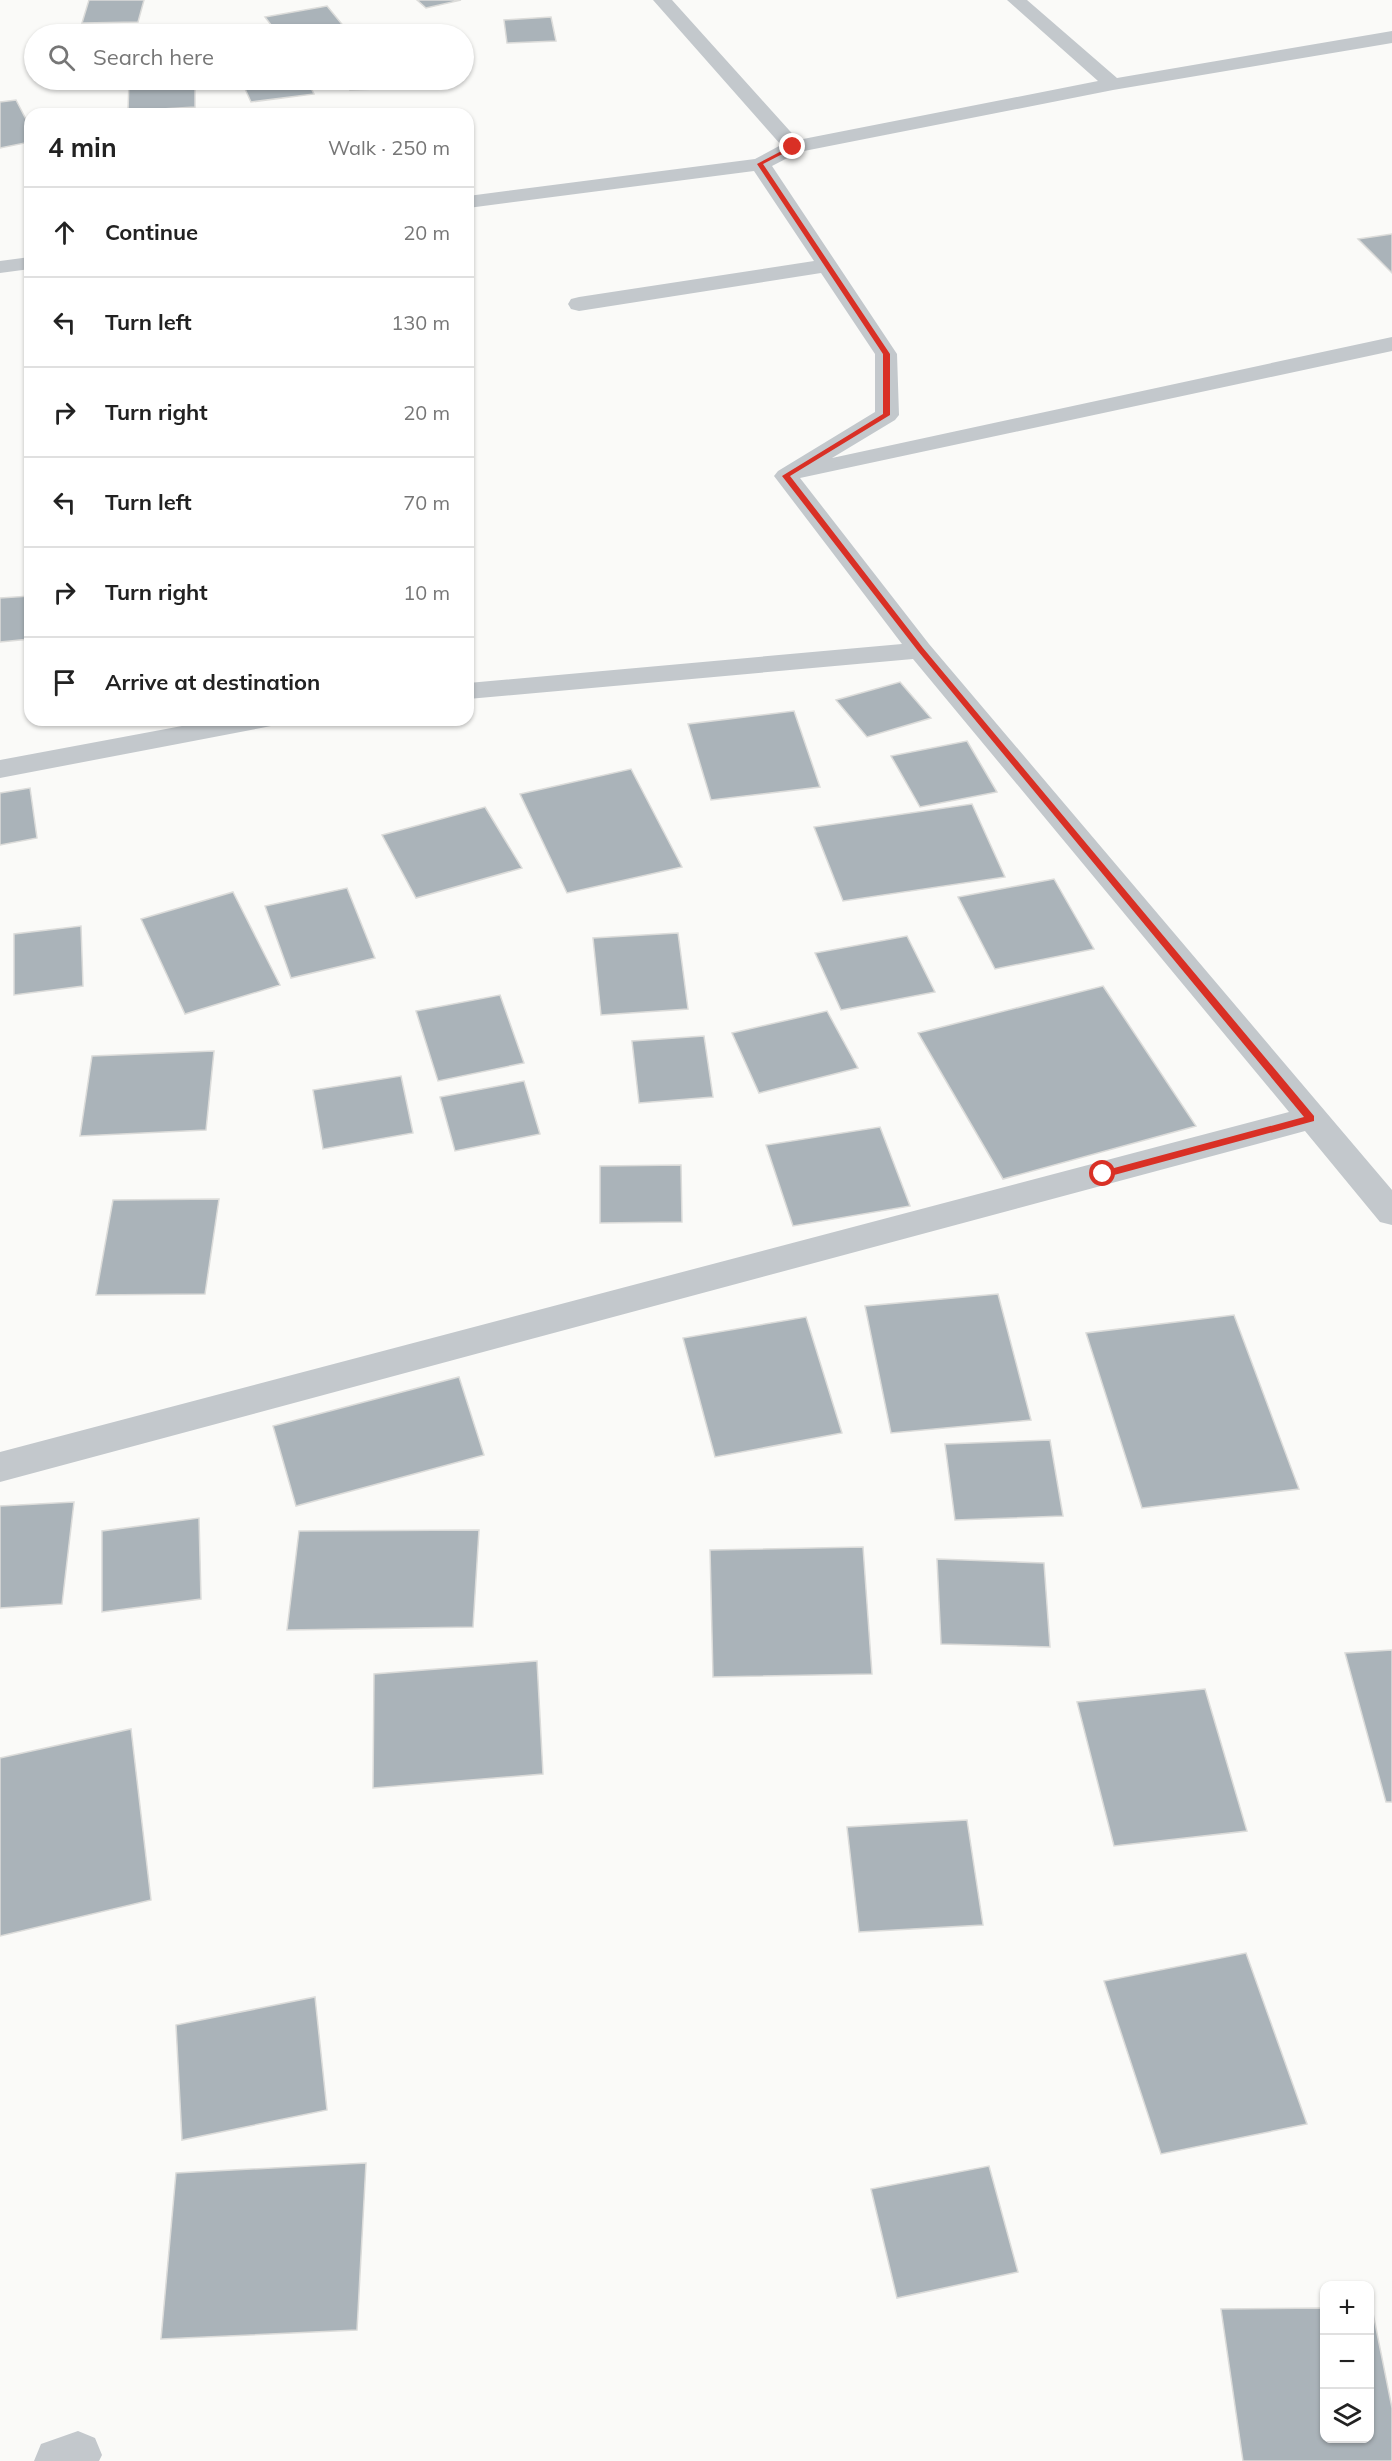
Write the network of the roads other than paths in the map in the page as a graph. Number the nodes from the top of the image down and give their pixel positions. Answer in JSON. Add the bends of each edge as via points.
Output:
{"nodes":[{"id":1,"x":662,"y":0,"type":"edge"},
{"id":2,"x":1016,"y":0,"type":"edge"},
{"id":3,"x":1392,"y":37,"type":"edge"},
{"id":4,"x":1113,"y":84,"type":"junction"},
{"id":5,"x":793,"y":147,"type":"junction"},
{"id":6,"x":760,"y":164,"type":"junction"},
{"id":7,"x":474,"y":201,"type":"edge"},
{"id":8,"x":24,"y":264,"type":"edge"},
{"id":9,"x":825,"y":266,"type":"junction"},
{"id":10,"x":0,"y":267,"type":"edge"},
{"id":11,"x":579,"y":304,"type":"dead end"},
{"id":12,"x":1392,"y":344,"type":"edge"},
{"id":13,"x":786,"y":476,"type":"junction"},
{"id":14,"x":920,"y":650,"type":"junction"},
{"id":15,"x":474,"y":691,"type":"edge"},
{"id":16,"x":227,"y":726,"type":"edge"},
{"id":17,"x":0,"y":769,"type":"edge"},
{"id":18,"x":1311,"y":1119,"type":"junction"},
{"id":19,"x":1392,"y":1213,"type":"edge"},
{"id":20,"x":0,"y":1467,"type":"edge"}],
"edges":[{"from":1,"to":5,"type":"street"},
{"from":2,"to":4,"type":"street"},
{"from":3,"to":4,"type":"street"},
{"from":4,"to":5,"type":"street"},
{"from":5,"to":6,"type":"street"},
{"from":6,"to":7,"type":"street"},
{"from":6,"to":9,"type":"street"},
{"from":8,"to":10,"type":"street"},
{"from":9,"to":11,"type":"street"},
{"from":9,"to":13,"type":"street","via":[[886,354],[886,415]]},
{"from":12,"to":13,"type":"street"},
{"from":13,"to":14,"type":"street"},
{"from":14,"to":15,"type":"street"},
{"from":14,"to":18,"type":"street"},
{"from":16,"to":17,"type":"street"},
{"from":18,"to":19,"type":"street"},
{"from":18,"to":20,"type":"street"}]}
